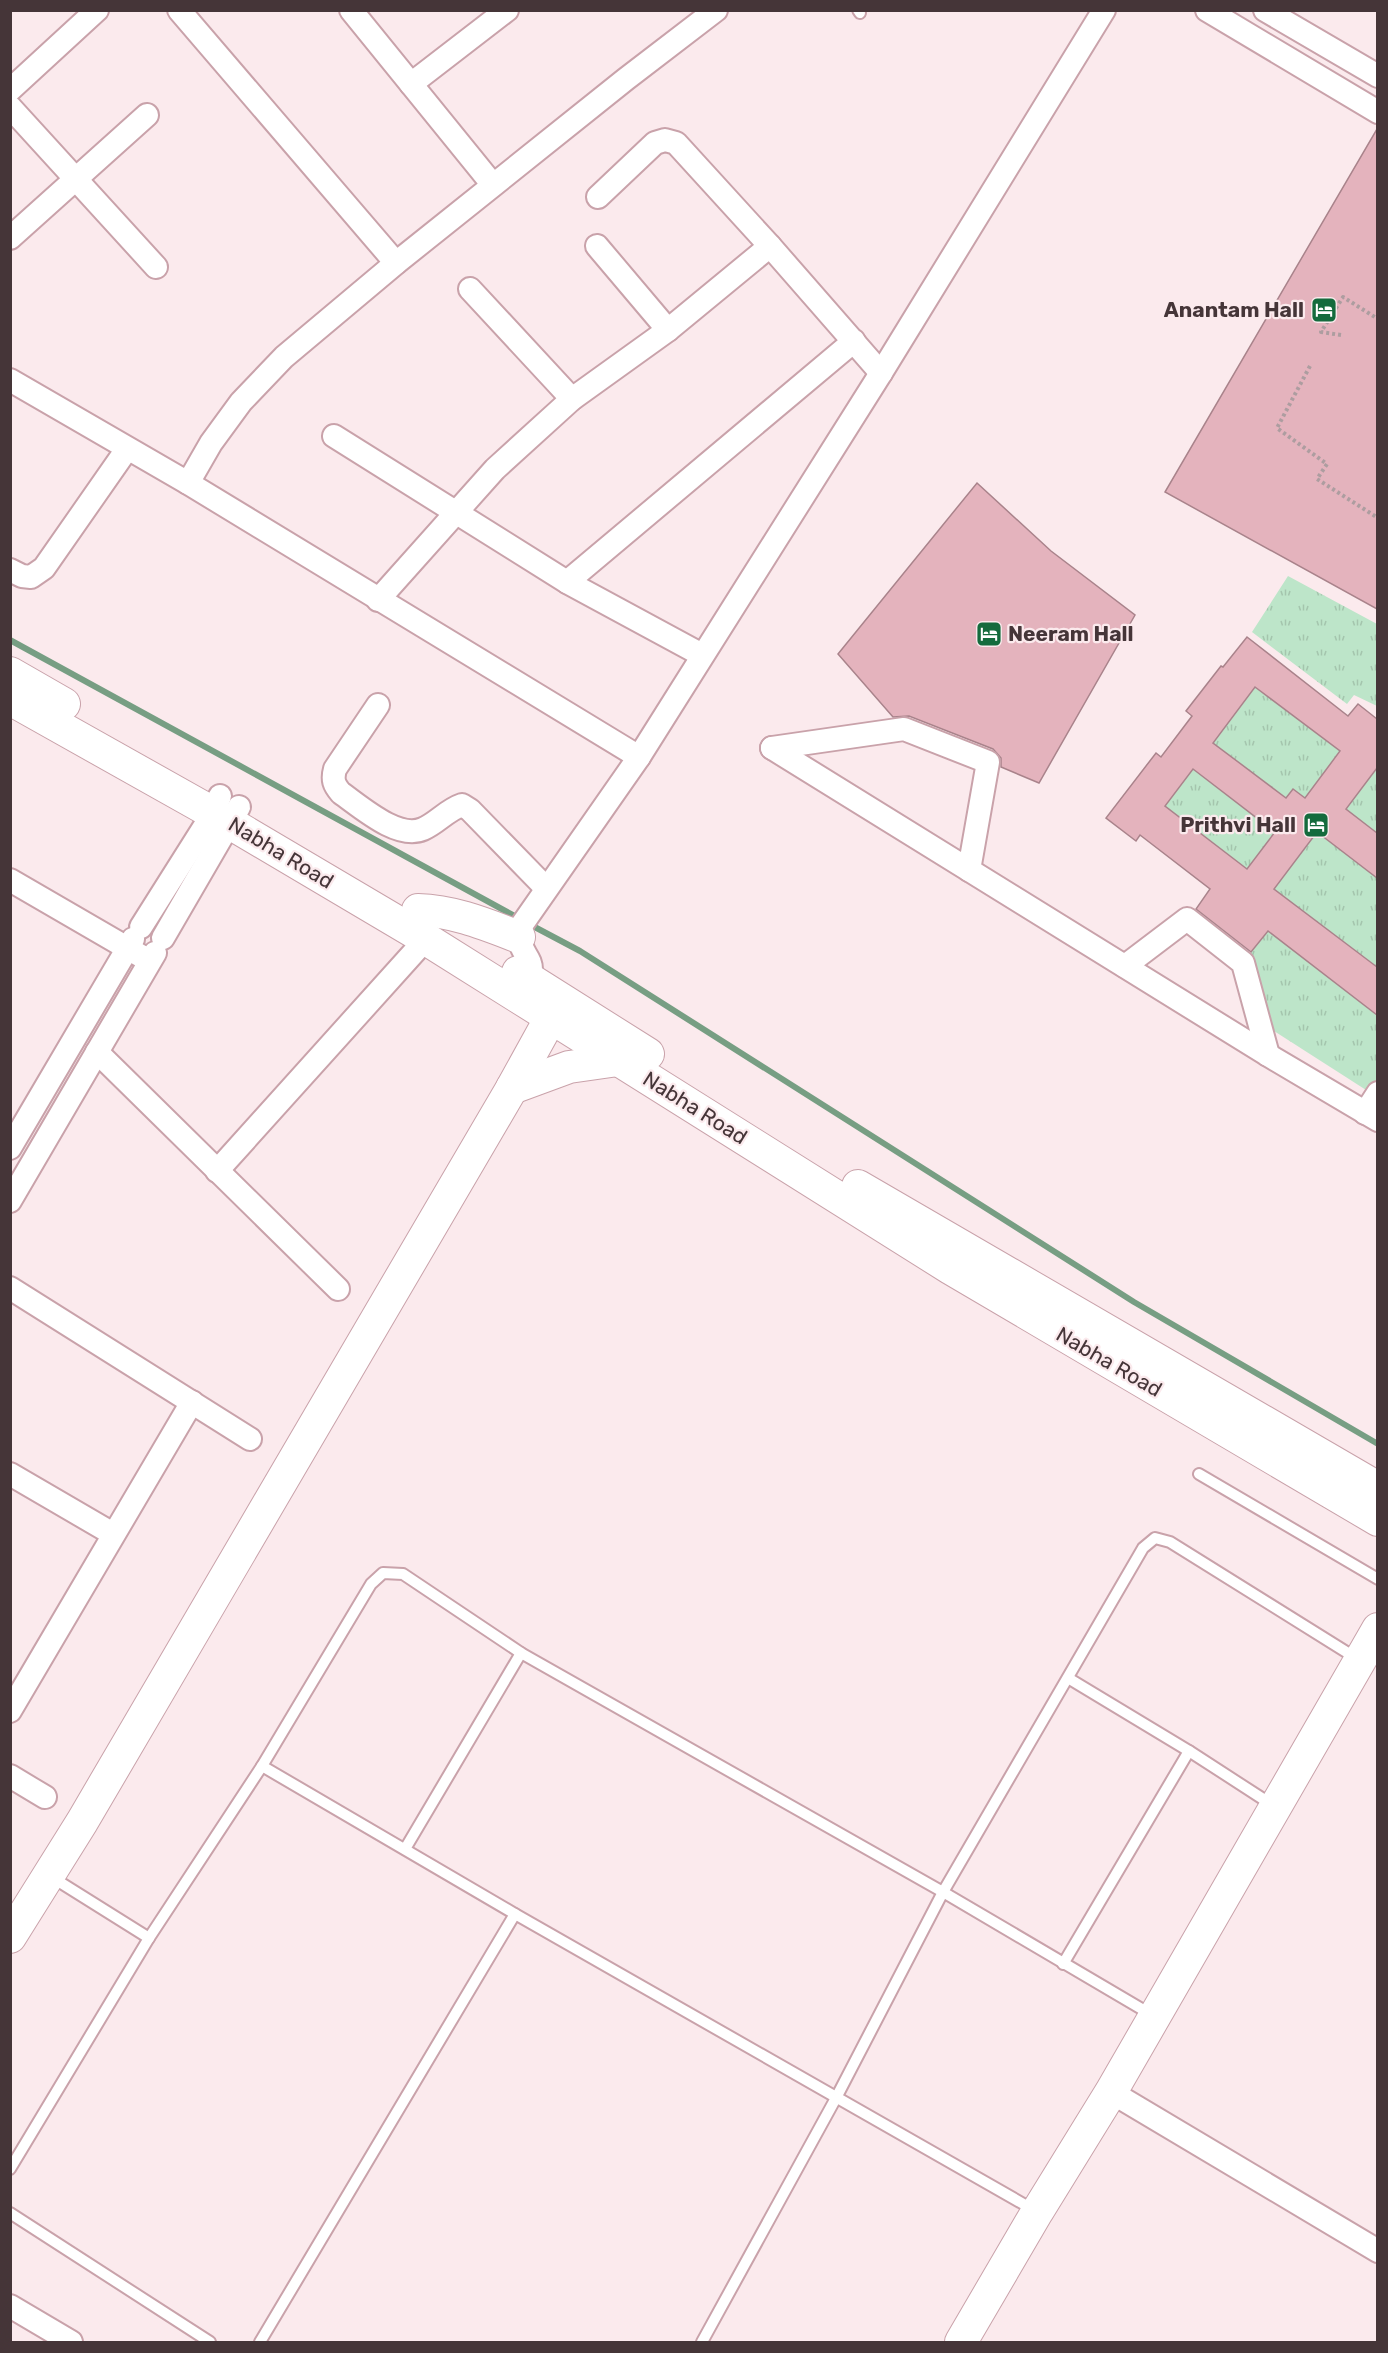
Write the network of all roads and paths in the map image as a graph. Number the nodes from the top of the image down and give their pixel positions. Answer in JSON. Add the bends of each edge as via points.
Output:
{"nodes":[{"id":1,"x":97,"y":10,"type":"edge"},
{"id":2,"x":178,"y":10,"type":"edge"},
{"id":3,"x":351,"y":10,"type":"edge"},
{"id":4,"x":507,"y":10,"type":"edge"},
{"id":5,"x":716,"y":10,"type":"edge"},
{"id":6,"x":1104,"y":10,"type":"edge"},
{"id":7,"x":1207,"y":10,"type":"edge"},
{"id":8,"x":1265,"y":10,"type":"edge"},
{"id":9,"x":1377,"y":76,"type":"edge"},
{"id":10,"x":411,"y":84,"type":"junction"},
{"id":11,"x":10,"y":90,"type":"edge"},
{"id":12,"x":10,"y":107,"type":"edge"},
{"id":13,"x":1377,"y":112,"type":"edge"},
{"id":14,"x":147,"y":115,"type":"dead end"},
{"id":15,"x":76,"y":179,"type":"junction"},
{"id":16,"x":493,"y":185,"type":"junction"},
{"id":17,"x":597,"y":197,"type":"dead end"},
{"id":18,"x":10,"y":238,"type":"edge"},
{"id":19,"x":597,"y":246,"type":"dead end"},
{"id":20,"x":770,"y":246,"type":"junction"},
{"id":21,"x":396,"y":263,"type":"junction"},
{"id":22,"x":156,"y":267,"type":"dead end"},
{"id":23,"x":470,"y":290,"type":"dead end"},
{"id":24,"x":1377,"y":319,"type":"edge"},
{"id":25,"x":668,"y":330,"type":"junction"},
{"id":26,"x":1341,"y":335,"type":"dead end"},
{"id":27,"x":854,"y":341,"type":"junction"},
{"id":28,"x":1310,"y":366,"type":"dead end"},
{"id":29,"x":881,"y":374,"type":"junction"},
{"id":30,"x":10,"y":380,"type":"edge"},
{"id":31,"x":572,"y":399,"type":"junction"},
{"id":32,"x":334,"y":436,"type":"dead end"},
{"id":33,"x":127,"y":448,"type":"junction"},
{"id":34,"x":188,"y":483,"type":"junction"},
{"id":35,"x":455,"y":511,"type":"junction"},
{"id":36,"x":1377,"y":518,"type":"edge"},
{"id":37,"x":10,"y":570,"type":"edge"},
{"id":38,"x":567,"y":582,"type":"junction"},
{"id":39,"x":378,"y":600,"type":"junction"},
{"id":40,"x":702,"y":655,"type":"junction"},
{"id":41,"x":10,"y":673,"type":"edge"},
{"id":42,"x":10,"y":699,"type":"edge"},
{"id":43,"x":378,"y":705,"type":"dead end"},
{"id":44,"x":639,"y":757,"type":"junction"},
{"id":45,"x":226,"y":810,"type":"junction"},
{"id":46,"x":969,"y":870,"type":"junction"},
{"id":47,"x":10,"y":880,"type":"edge"},
{"id":48,"x":546,"y":888,"type":"junction"},
{"id":49,"x":422,"y":924,"type":"junction"},
{"id":50,"x":522,"y":926,"type":"junction"},
{"id":51,"x":134,"y":939,"type":"junction"},
{"id":52,"x":156,"y":951,"type":"junction"},
{"id":53,"x":1125,"y":966,"type":"junction"},
{"id":54,"x":524,"y":987,"type":"junction"},
{"id":55,"x":556,"y":1008,"type":"junction"},
{"id":56,"x":97,"y":1052,"type":"junction"},
{"id":57,"x":1268,"y":1055,"type":"junction"},
{"id":58,"x":618,"y":1060,"type":"junction"},
{"id":59,"x":512,"y":1088,"type":"junction"},
{"id":60,"x":1377,"y":1093,"type":"edge"},
{"id":61,"x":1371,"y":1116,"type":"edge"},
{"id":62,"x":13,"y":1139,"type":"edge"},
{"id":63,"x":41,"y":1147,"type":"junction"},
{"id":64,"x":217,"y":1172,"type":"junction"},
{"id":65,"x":10,"y":1201,"type":"edge"},
{"id":66,"x":910,"y":1229,"type":"junction"},
{"id":67,"x":10,"y":1288,"type":"edge"},
{"id":68,"x":338,"y":1289,"type":"dead end"},
{"id":69,"x":192,"y":1402,"type":"junction"},
{"id":70,"x":250,"y":1439,"type":"dead end"},
{"id":71,"x":1199,"y":1474,"type":"dead end"},
{"id":72,"x":13,"y":1482,"type":"edge"},
{"id":73,"x":1377,"y":1488,"type":"edge"},
{"id":74,"x":1377,"y":1520,"type":"edge"},
{"id":75,"x":113,"y":1534,"type":"junction"},
{"id":76,"x":1377,"y":1579,"type":"edge"},
{"id":77,"x":1377,"y":1629,"type":"edge"},
{"id":78,"x":521,"y":1653,"type":"junction"},
{"id":79,"x":1359,"y":1660,"type":"junction"},
{"id":80,"x":1068,"y":1678,"type":"junction"},
{"id":81,"x":10,"y":1711,"type":"edge"},
{"id":82,"x":1189,"y":1751,"type":"junction"},
{"id":83,"x":262,"y":1766,"type":"junction"},
{"id":84,"x":10,"y":1776,"type":"edge"},
{"id":85,"x":45,"y":1797,"type":"dead end"},
{"id":86,"x":1274,"y":1806,"type":"junction"},
{"id":87,"x":405,"y":1849,"type":"junction"},
{"id":88,"x":49,"y":1876,"type":"junction"},
{"id":89,"x":943,"y":1892,"type":"junction"},
{"id":90,"x":515,"y":1914,"type":"junction"},
{"id":91,"x":10,"y":1937,"type":"edge"},
{"id":92,"x":149,"y":1938,"type":"junction"},
{"id":93,"x":1063,"y":1964,"type":"junction"},
{"id":94,"x":1154,"y":2016,"type":"junction"},
{"id":95,"x":1111,"y":2092,"type":"junction"},
{"id":96,"x":837,"y":2098,"type":"junction"},
{"id":97,"x":10,"y":2169,"type":"edge"},
{"id":98,"x":10,"y":2212,"type":"edge"},
{"id":99,"x":1037,"y":2212,"type":"junction"},
{"id":100,"x":1377,"y":2251,"type":"edge"},
{"id":101,"x":10,"y":2306,"type":"edge"},
{"id":102,"x":71,"y":2343,"type":"edge"},
{"id":103,"x":210,"y":2343,"type":"edge"},
{"id":104,"x":260,"y":2343,"type":"edge"},
{"id":105,"x":702,"y":2343,"type":"edge"},
{"id":106,"x":961,"y":2343,"type":"edge"}],
"edges":[{"from":1,"to":11,"type":"street"},
{"from":2,"to":21,"type":"street"},
{"from":3,"to":10,"type":"street"},
{"from":4,"to":10,"type":"street"},
{"from":5,"to":16,"type":"street"},
{"from":6,"to":29,"type":"street"},
{"from":7,"to":13,"type":"street"},
{"from":8,"to":9,"type":"street"},
{"from":10,"to":16,"type":"street"},
{"from":12,"to":15,"type":"street"},
{"from":14,"to":15,"type":"street"},
{"from":15,"to":18,"type":"street"},
{"from":15,"to":22,"type":"street"},
{"from":16,"to":21,"type":"street"},
{"from":17,"to":20,"type":"street","via":[[655,143],[676,142]]},
{"from":19,"to":25,"type":"street"},
{"from":20,"to":25,"type":"street"},
{"from":20,"to":27,"type":"street"},
{"from":21,"to":34,"type":"street","via":[[284,357],[241,402]]},
{"from":23,"to":31,"type":"street"},
{"from":24,"to":26,"type":"path","via":[[1343,297],[1321,332]]},
{"from":25,"to":31,"type":"street"},
{"from":27,"to":29,"type":"street"},
{"from":27,"to":38,"type":"street"},
{"from":28,"to":36,"type":"path","via":[[1277,428],[1327,464],[1317,479]]},
{"from":29,"to":40,"type":"street"},
{"from":30,"to":33,"type":"street"},
{"from":31,"to":35,"type":"street"},
{"from":32,"to":35,"type":"street"},
{"from":33,"to":34,"type":"street"},
{"from":33,"to":37,"type":"street","via":[[44,568],[31,577]]},
{"from":34,"to":39,"type":"street"},
{"from":35,"to":38,"type":"street"},
{"from":35,"to":39,"type":"street"},
{"from":38,"to":40,"type":"street"},
{"from":39,"to":44,"type":"street"},
{"from":40,"to":44,"type":"street"},
{"from":41,"to":45,"type":"main road","name":"Nabha Road"},
{"from":42,"to":45,"type":"main road","name":"Nabha Road"},
{"from":43,"to":48,"type":"street","via":[[335,769],[335,786],[341,793],[405,832],[422,830],[462,805]]},
{"from":44,"to":48,"type":"street"},
{"from":45,"to":49,"type":"main road","name":"Nabha Road"},
{"from":45,"to":51,"type":"street"},
{"from":45,"to":52,"type":"street"},
{"from":46,"to":46,"type":"street","via":[[959,864],[772,748],[904,729],[988,762]]},
{"from":46,"to":53,"type":"street"},
{"from":47,"to":51,"type":"street"},
{"from":48,"to":50,"type":"street"},
{"from":49,"to":50,"type":"main road","via":[[437,911]]},
{"from":49,"to":54,"type":"main road","name":"Nabha Road"},
{"from":49,"to":64,"type":"street"},
{"from":50,"to":54,"type":"street","via":[[521,949],[531,971]]},
{"from":51,"to":52,"type":"street"},
{"from":51,"to":62,"type":"street"},
{"from":52,"to":56,"type":"street"},
{"from":53,"to":57,"type":"street"},
{"from":53,"to":57,"type":"street","via":[[1187,919],[1244,963]]},
{"from":54,"to":55,"type":"main road","name":"Nabha Road"},
{"from":55,"to":58,"type":"main road","name":"Nabha Road"},
{"from":55,"to":59,"type":"main road"},
{"from":55,"to":66,"type":"main road","name":"Nabha Road","via":[[800,1152]]},
{"from":56,"to":63,"type":"street"},
{"from":56,"to":64,"type":"street"},
{"from":57,"to":61,"type":"street"},
{"from":58,"to":59,"type":"main road","via":[[569,1067]]},
{"from":58,"to":66,"type":"main road","name":"Nabha Road"},
{"from":59,"to":88,"type":"main road"},
{"from":60,"to":61,"type":"street"},
{"from":62,"to":63,"type":"street"},
{"from":63,"to":65,"type":"street"},
{"from":64,"to":68,"type":"street"},
{"from":66,"to":73,"type":"main road","name":"Nabha Road"},
{"from":66,"to":74,"type":"main road","name":"Nabha Road"},
{"from":67,"to":69,"type":"street"},
{"from":69,"to":70,"type":"street"},
{"from":69,"to":75,"type":"street"},
{"from":71,"to":76,"type":"lane"},
{"from":72,"to":75,"type":"street"},
{"from":75,"to":81,"type":"street"},
{"from":77,"to":79,"type":"main road"},
{"from":78,"to":83,"type":"lane","via":[[403,1574],[383,1573],[372,1584]]},
{"from":78,"to":87,"type":"lane"},
{"from":78,"to":89,"type":"lane"},
{"from":79,"to":80,"type":"lane","via":[[1170,1542],[1155,1538],[1143,1548]]},
{"from":79,"to":86,"type":"main road"},
{"from":80,"to":82,"type":"lane"},
{"from":80,"to":89,"type":"lane"},
{"from":82,"to":86,"type":"lane"},
{"from":82,"to":93,"type":"lane"},
{"from":83,"to":87,"type":"lane"},
{"from":83,"to":92,"type":"lane"},
{"from":84,"to":85,"type":"street"},
{"from":86,"to":94,"type":"main road"},
{"from":87,"to":90,"type":"lane"},
{"from":88,"to":91,"type":"main road"},
{"from":88,"to":92,"type":"lane"},
{"from":89,"to":93,"type":"lane"},
{"from":89,"to":96,"type":"lane"},
{"from":90,"to":96,"type":"lane"},
{"from":90,"to":104,"type":"lane"},
{"from":92,"to":97,"type":"lane"},
{"from":93,"to":94,"type":"lane"},
{"from":94,"to":95,"type":"main road"},
{"from":95,"to":99,"type":"main road"},
{"from":95,"to":100,"type":"street"},
{"from":96,"to":99,"type":"lane"},
{"from":96,"to":105,"type":"lane"},
{"from":98,"to":103,"type":"lane"},
{"from":99,"to":106,"type":"main road"},
{"from":101,"to":102,"type":"street"}]}
